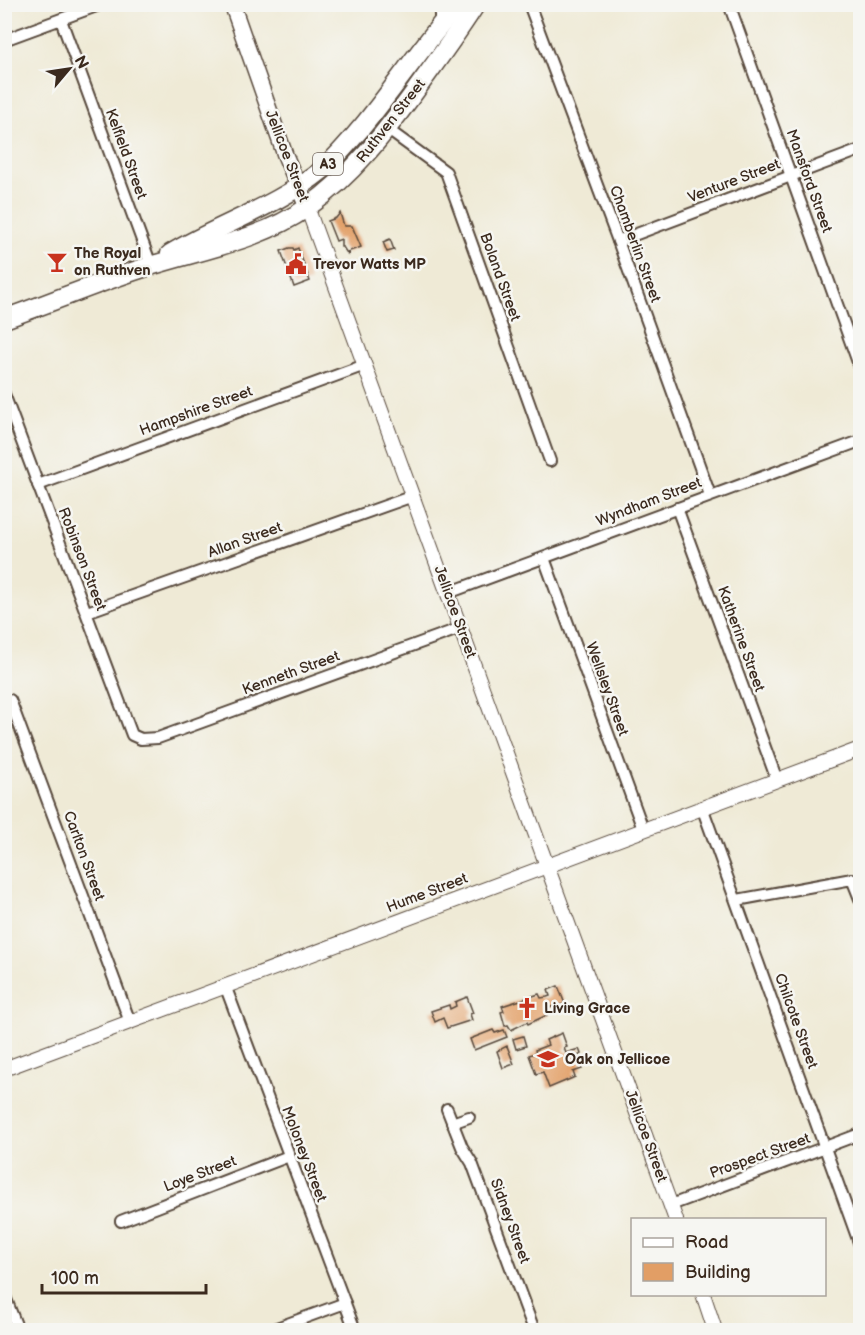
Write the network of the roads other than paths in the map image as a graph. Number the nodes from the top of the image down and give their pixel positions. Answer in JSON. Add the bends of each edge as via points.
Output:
{"nodes":[{"id":1,"x":102,"y":4,"type":"edge"},
{"id":2,"x":232,"y":4,"type":"edge"},
{"id":3,"x":440,"y":4,"type":"edge"},
{"id":4,"x":458,"y":4,"type":"edge"},
{"id":5,"x":476,"y":4,"type":"edge"},
{"id":6,"x":529,"y":4,"type":"edge"},
{"id":7,"x":729,"y":4,"type":"edge"},
{"id":8,"x":61,"y":20,"type":"junction"},
{"id":9,"x":440,"y":25,"type":"junction"},
{"id":10,"x":4,"y":40,"type":"edge"},
{"id":11,"x":387,"y":129,"type":"junction"},
{"id":12,"x":861,"y":150,"type":"edge"},
{"id":13,"x":791,"y":176,"type":"junction"},
{"id":14,"x":299,"y":186,"type":"junction"},
{"id":15,"x":307,"y":207,"type":"junction"},
{"id":16,"x":618,"y":241,"type":"junction"},
{"id":17,"x":150,"y":266,"type":"junction"},
{"id":18,"x":4,"y":320,"type":"edge"},
{"id":19,"x":365,"y":365,"type":"junction"},
{"id":20,"x":861,"y":368,"type":"edge"},
{"id":21,"x":4,"y":394,"type":"edge"},
{"id":22,"x":861,"y":441,"type":"edge"},
{"id":23,"x":550,"y":460,"type":"dead end"},
{"id":24,"x":38,"y":484,"type":"junction"},
{"id":25,"x":710,"y":495,"type":"junction"},
{"id":26,"x":412,"y":496,"type":"junction"},
{"id":27,"x":677,"y":508,"type":"junction"},
{"id":28,"x":544,"y":558,"type":"junction"},
{"id":29,"x":448,"y":593,"type":"junction"},
{"id":30,"x":87,"y":612,"type":"junction"},
{"id":31,"x":460,"y":628,"type":"junction"},
{"id":32,"x":10,"y":700,"type":"dead end"},
{"id":33,"x":132,"y":735,"type":"joint"},
{"id":34,"x":861,"y":749,"type":"edge"},
{"id":35,"x":777,"y":780,"type":"junction"},
{"id":36,"x":702,"y":807,"type":"junction"},
{"id":37,"x":643,"y":829,"type":"junction"},
{"id":38,"x":547,"y":865,"type":"junction"},
{"id":39,"x":861,"y":899,"type":"edge"},
{"id":40,"x":737,"y":900,"type":"junction"},
{"id":41,"x":226,"y":988,"type":"junction"},
{"id":42,"x":130,"y":1022,"type":"junction"},
{"id":43,"x":4,"y":1069,"type":"edge"},
{"id":44,"x":447,"y":1109,"type":"dead end"},
{"id":45,"x":469,"y":1117,"type":"dead end"},
{"id":46,"x":452,"y":1124,"type":"junction"},
{"id":47,"x":861,"y":1134,"type":"edge"},
{"id":48,"x":825,"y":1148,"type":"junction"},
{"id":49,"x":289,"y":1156,"type":"junction"},
{"id":50,"x":671,"y":1205,"type":"junction"},
{"id":51,"x":675,"y":1218,"type":"edge"},
{"id":52,"x":121,"y":1221,"type":"dead end"},
{"id":53,"x":861,"y":1245,"type":"edge"},
{"id":54,"x":4,"y":1294,"type":"edge"},
{"id":55,"x":704,"y":1296,"type":"edge"},
{"id":56,"x":345,"y":1303,"type":"junction"},
{"id":57,"x":14,"y":1329,"type":"edge"},
{"id":58,"x":271,"y":1330,"type":"edge"},
{"id":59,"x":355,"y":1330,"type":"edge"},
{"id":60,"x":534,"y":1330,"type":"edge"},
{"id":61,"x":715,"y":1330,"type":"edge"}],
"edges":[{"from":1,"to":8,"type":"street"},
{"from":2,"to":14,"type":"main road","name":"Jellicoe Street"},
{"from":3,"to":9,"type":"street"},
{"from":4,"to":9,"type":"highway","name":"Ruthven Street","number":"A3"},
{"from":5,"to":11,"type":"highway","name":"Ruthven Street","number":"A3"},
{"from":6,"to":16,"type":"street","name":"Chamberlin Street"},
{"from":7,"to":13,"type":"street","name":"Mansford Street"},
{"from":8,"to":10,"type":"street"},
{"from":8,"to":17,"type":"street","name":"Kelfield Street"},
{"from":9,"to":14,"type":"highway","name":"Ruthven Street","number":"A3","via":[[344,148]]},
{"from":11,"to":15,"type":"highway","name":"Ruthven Street","number":"A3","via":[[348,175]]},
{"from":11,"to":23,"type":"street","name":"Boland Street","via":[[446,172]]},
{"from":12,"to":13,"type":"street","name":"Venture Street"},
{"from":13,"to":16,"type":"street","name":"Venture Street"},
{"from":13,"to":20,"type":"street","name":"Mansford Street"},
{"from":14,"to":15,"type":"main road","name":"Jellicoe Street"},
{"from":14,"to":17,"type":"highway","name":"Ruthven Street","number":"A3"},
{"from":15,"to":17,"type":"highway","name":"Ruthven Street","number":"A3","via":[[246,238]]},
{"from":15,"to":19,"type":"street","name":"Jellicoe Street"},
{"from":16,"to":25,"type":"street","name":"Chamberlin Street"},
{"from":17,"to":18,"type":"highway","name":"Ruthven Street","number":"A3"},
{"from":19,"to":24,"type":"street","name":"Hampshire Street"},
{"from":19,"to":26,"type":"street","name":"Jellicoe Street"},
{"from":21,"to":24,"type":"street","name":"Robinson Street"},
{"from":22,"to":25,"type":"street","name":"Wyndham Street"},
{"from":24,"to":30,"type":"street","name":"Robinson Street"},
{"from":25,"to":27,"type":"street","name":"Wyndham Street"},
{"from":26,"to":29,"type":"street","name":"Jellicoe Street"},
{"from":26,"to":30,"type":"street","name":"Allan Street"},
{"from":27,"to":28,"type":"street","name":"Wyndham Street"},
{"from":27,"to":35,"type":"street","name":"Katherine Street"},
{"from":28,"to":29,"type":"street","name":"Wyndham Street"},
{"from":28,"to":37,"type":"street","name":"Wellsley Street"},
{"from":29,"to":31,"type":"street","name":"Jellicoe Street"},
{"from":30,"to":33,"type":"street","name":"Robinson Street"},
{"from":31,"to":33,"type":"street","name":"Kenneth Street","via":[[158,738]]},
{"from":31,"to":38,"type":"street","name":"Jellicoe Street"},
{"from":32,"to":42,"type":"street","name":"Carlton Street"},
{"from":34,"to":35,"type":"street","name":"Hume Street"},
{"from":35,"to":36,"type":"street","name":"Hume Street"},
{"from":36,"to":37,"type":"street","name":"Hume Street"},
{"from":36,"to":40,"type":"street","name":"Chilcote Street"},
{"from":37,"to":38,"type":"street","name":"Hume Street"},
{"from":38,"to":41,"type":"street","name":"Hume Street"},
{"from":38,"to":50,"type":"street","name":"Jellicoe Street"},
{"from":39,"to":40,"type":"street","via":[[852,879]]},
{"from":40,"to":48,"type":"street","name":"Chilcote Street"},
{"from":41,"to":42,"type":"street","name":"Hume Street"},
{"from":41,"to":49,"type":"street","name":"Moloney Street"},
{"from":42,"to":43,"type":"street","name":"Hume Street"},
{"from":44,"to":46,"type":"street","name":"Sidney Street"},
{"from":45,"to":46,"type":"street"},
{"from":46,"to":60,"type":"street","name":"Sidney Street","via":[[472,1163]]},
{"from":47,"to":48,"type":"street","name":"Prospect Street"},
{"from":48,"to":50,"type":"street","name":"Prospect Street"},
{"from":48,"to":53,"type":"street","name":"Chilcote Street"},
{"from":49,"to":52,"type":"street","name":"Loye Street"},
{"from":49,"to":56,"type":"street","name":"Moloney Street"},
{"from":50,"to":51,"type":"street","name":"Jellicoe Street"},
{"from":54,"to":57,"type":"street"},
{"from":55,"to":61,"type":"street"},
{"from":56,"to":58,"type":"street"},
{"from":56,"to":59,"type":"street","name":"Moloney Street"}]}
